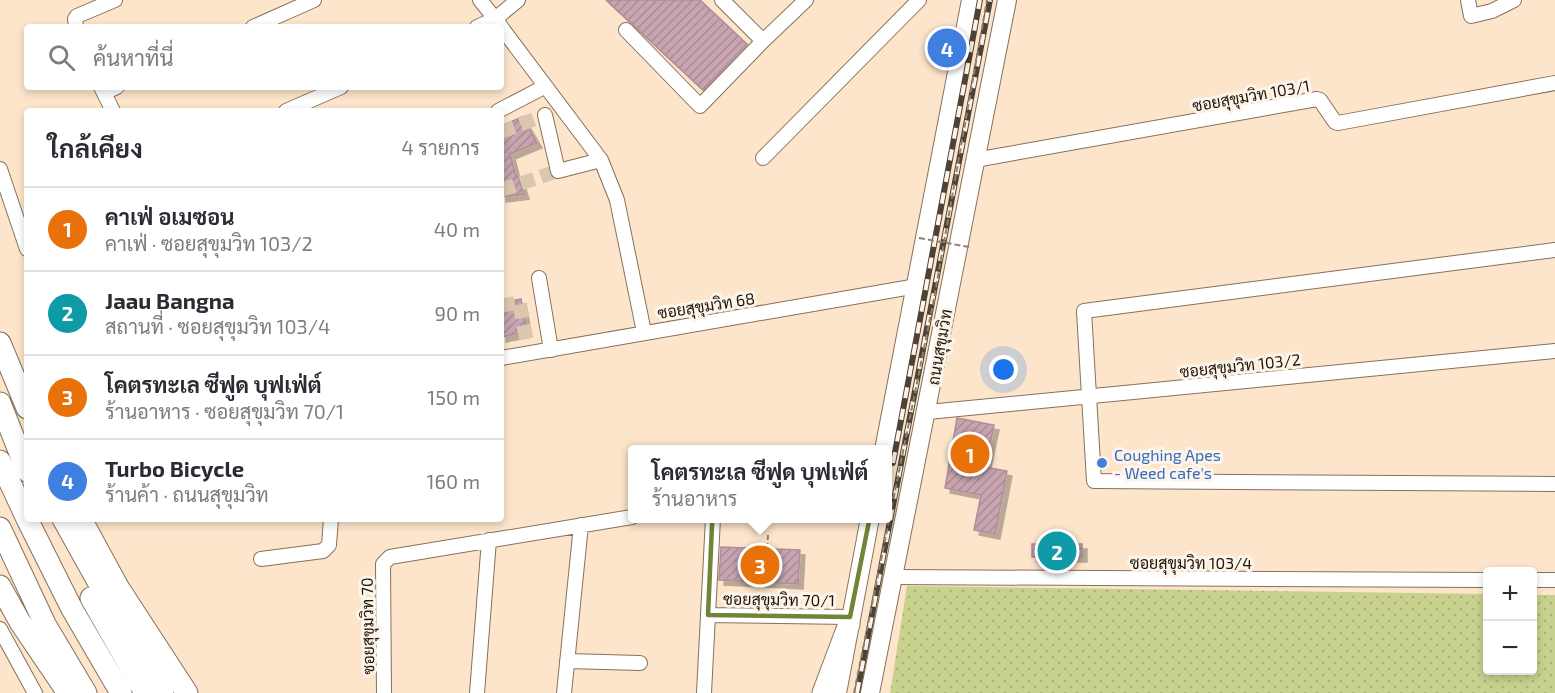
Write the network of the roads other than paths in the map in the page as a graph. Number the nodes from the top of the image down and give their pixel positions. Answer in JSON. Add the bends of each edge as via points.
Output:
{"nodes":[{"id":1,"x":115,"y":0,"type":"edge"},
{"id":2,"x":314,"y":0,"type":"edge"},
{"id":3,"x":480,"y":0,"type":"edge"},
{"id":4,"x":518,"y":0,"type":"edge"},
{"id":5,"x":722,"y":0,"type":"edge"},
{"id":6,"x":806,"y":0,"type":"edge"},
{"id":7,"x":920,"y":0,"type":"edge"},
{"id":8,"x":971,"y":0,"type":"edge"},
{"id":9,"x":1007,"y":0,"type":"edge"},
{"id":10,"x":1468,"y":0,"type":"edge"},
{"id":11,"x":1514,"y":0,"type":"edge"},
{"id":12,"x":76,"y":24,"type":"edge"},
{"id":13,"x":260,"y":24,"type":"edge"},
{"id":14,"x":499,"y":24,"type":"edge"},
{"id":15,"x":626,"y":30,"type":"dead end"},
{"id":16,"x":504,"y":31,"type":"edge"},
{"id":17,"x":764,"y":41,"type":"junction"},
{"id":18,"x":1555,"y":83,"type":"edge"},
{"id":19,"x":544,"y":87,"type":"junction"},
{"id":20,"x":102,"y":90,"type":"edge"},
{"id":21,"x":334,"y":90,"type":"edge"},
{"id":22,"x":111,"y":108,"type":"edge"},
{"id":23,"x":293,"y":108,"type":"edge"},
{"id":24,"x":504,"y":108,"type":"edge"},
{"id":25,"x":545,"y":115,"type":"dead end"},
{"id":26,"x":763,"y":158,"type":"dead end"},
{"id":27,"x":601,"y":160,"type":"junction"},
{"id":28,"x":975,"y":160,"type":"junction"},
{"id":29,"x":0,"y":169,"type":"edge"},
{"id":30,"x":4,"y":193,"type":"edge"},
{"id":31,"x":24,"y":242,"type":"edge"},
{"id":32,"x":1555,"y":250,"type":"edge"},
{"id":33,"x":539,"y":278,"type":"dead end"},
{"id":34,"x":917,"y":286,"type":"junction"},
{"id":35,"x":950,"y":289,"type":"junction"},
{"id":36,"x":644,"y":332,"type":"junction"},
{"id":37,"x":0,"y":344,"type":"edge"},
{"id":38,"x":551,"y":350,"type":"junction"},
{"id":39,"x":1555,"y":351,"type":"edge"},
{"id":40,"x":504,"y":358,"type":"edge"},
{"id":41,"x":1090,"y":396,"type":"junction"},
{"id":42,"x":24,"y":401,"type":"edge"},
{"id":43,"x":0,"y":403,"type":"edge"},
{"id":44,"x":928,"y":412,"type":"junction"},
{"id":45,"x":10,"y":430,"type":"junction"},
{"id":46,"x":885,"y":445,"type":"edge"},
{"id":47,"x":24,"y":453,"type":"edge"},
{"id":48,"x":0,"y":460,"type":"edge"},
{"id":49,"x":24,"y":464,"type":"edge"},
{"id":50,"x":1555,"y":484,"type":"edge"},
{"id":51,"x":24,"y":512,"type":"edge"},
{"id":52,"x":628,"y":518,"type":"edge"},
{"id":53,"x":28,"y":522,"type":"edge"},
{"id":54,"x":49,"y":522,"type":"edge"},
{"id":55,"x":65,"y":522,"type":"edge"},
{"id":56,"x":83,"y":522,"type":"edge"},
{"id":57,"x":331,"y":522,"type":"edge"},
{"id":58,"x":713,"y":523,"type":"edge"},
{"id":59,"x":869,"y":523,"type":"edge"},
{"id":60,"x":581,"y":525,"type":"junction"},
{"id":61,"x":0,"y":528,"type":"edge"},
{"id":62,"x":489,"y":540,"type":"junction"},
{"id":63,"x":261,"y":559,"type":"dead end"},
{"id":64,"x":894,"y":577,"type":"junction"},
{"id":65,"x":1483,"y":580,"type":"edge"},
{"id":66,"x":1537,"y":580,"type":"edge"},
{"id":67,"x":1555,"y":580,"type":"edge"},
{"id":68,"x":0,"y":586,"type":"edge"},
{"id":69,"x":851,"y":614,"type":"junction"},
{"id":70,"x":708,"y":615,"type":"junction"},
{"id":71,"x":0,"y":629,"type":"edge"},
{"id":72,"x":567,"y":661,"type":"junction"},
{"id":73,"x":640,"y":663,"type":"dead end"},
{"id":74,"x":35,"y":693,"type":"edge"},
{"id":75,"x":68,"y":693,"type":"edge"},
{"id":76,"x":86,"y":693,"type":"edge"},
{"id":77,"x":121,"y":693,"type":"edge"},
{"id":78,"x":145,"y":693,"type":"edge"},
{"id":79,"x":163,"y":693,"type":"edge"},
{"id":80,"x":187,"y":693,"type":"edge"},
{"id":81,"x":384,"y":693,"type":"edge"},
{"id":82,"x":477,"y":693,"type":"edge"},
{"id":83,"x":564,"y":693,"type":"edge"},
{"id":84,"x":704,"y":693,"type":"edge"},
{"id":85,"x":823,"y":693,"type":"edge"},
{"id":86,"x":837,"y":693,"type":"edge"},
{"id":87,"x":870,"y":693,"type":"edge"}],
"edges":[{"from":1,"to":12,"type":"street","via":[[77,16]]},
{"from":2,"to":13,"type":"street"},
{"from":3,"to":14,"type":"street"},
{"from":4,"to":14,"type":"street"},
{"from":5,"to":17,"type":"street"},
{"from":6,"to":17,"type":"street"},
{"from":7,"to":26,"type":"street"},
{"from":8,"to":34,"type":"main road","name":"ถนนสุขุมวิท"},
{"from":9,"to":28,"type":"main road","name":"ถนนสุขุมวิท"},
{"from":10,"to":11,"type":"street","via":[[1471,16]]},
{"from":15,"to":17,"type":"street","via":[[700,106]]},
{"from":16,"to":19,"type":"street"},
{"from":18,"to":28,"type":"street","name":"ซอยสุขุมวิท 103/1","via":[[1338,123],[1317,99]]},
{"from":19,"to":24,"type":"street"},
{"from":19,"to":27,"type":"street"},
{"from":20,"to":22,"type":"street"},
{"from":21,"to":23,"type":"street"},
{"from":25,"to":27,"type":"street","via":[[558,171]]},
{"from":27,"to":36,"type":"street","via":[[617,200]]},
{"from":28,"to":35,"type":"main road","name":"ถนนสุขุมวิท"},
{"from":29,"to":30,"type":"street"},
{"from":30,"to":31,"type":"street"},
{"from":32,"to":41,"type":"street","via":[[1084,310]]},
{"from":33,"to":38,"type":"street"},
{"from":34,"to":35,"type":"main road"},
{"from":34,"to":36,"type":"street","name":"ซอยสุขุมวิท 68"},
{"from":34,"to":46,"type":"main road","name":"ถนนสุขุมวิท"},
{"from":35,"to":44,"type":"main road","name":"ถนนสุขุมวิท"},
{"from":36,"to":38,"type":"street","name":"ซอยสุขุมวิท 68"},
{"from":37,"to":42,"type":"highway"},
{"from":38,"to":40,"type":"street","name":"ซอยสุขุมวิท 68"},
{"from":39,"to":41,"type":"street","name":"ซอยสุขุมวิท 103/2"},
{"from":41,"to":44,"type":"street","name":"ซอยสุขุมวิท 103/2"},
{"from":41,"to":50,"type":"street","via":[[1094,481]]},
{"from":43,"to":45,"type":"highway"},
{"from":44,"to":64,"type":"main road","name":"ถนนสุขุมวิท"},
{"from":45,"to":47,"type":"highway"},
{"from":45,"to":49,"type":"highway"},
{"from":48,"to":51,"type":"highway"},
{"from":52,"to":60,"type":"street","name":"ซอยสุขุมวิท 70"},
{"from":53,"to":77,"type":"highway","via":[[72,609]]},
{"from":54,"to":78,"type":"highway"},
{"from":55,"to":79,"type":"highway"},
{"from":56,"to":80,"type":"highway","via":[[118,587]]},
{"from":57,"to":63,"type":"street","via":[[329,545],[323,551]]},
{"from":58,"to":70,"type":"street"},
{"from":59,"to":69,"type":"main road"},
{"from":60,"to":62,"type":"street","name":"ซอยสุขุมวิท 70"},
{"from":60,"to":72,"type":"street"},
{"from":61,"to":76,"type":"highway","via":[[45,624]]},
{"from":62,"to":81,"type":"street","name":"ซอยสุขุมวิท 70","via":[[399,553],[382,564]]},
{"from":62,"to":82,"type":"street"},
{"from":64,"to":65,"type":"street","name":"ซอยสุขุมวิท 103/4"},
{"from":64,"to":87,"type":"main road","name":"ถนนสุขุมวิท"},
{"from":66,"to":67,"type":"street"},
{"from":68,"to":75,"type":"highway"},
{"from":69,"to":70,"type":"street","name":"ซอยสุขุมวิท 70/1"},
{"from":69,"to":85,"type":"highway"},
{"from":69,"to":86,"type":"main road"},
{"from":70,"to":84,"type":"street"},
{"from":71,"to":74,"type":"street"},
{"from":72,"to":73,"type":"street"},
{"from":72,"to":83,"type":"street"}]}
